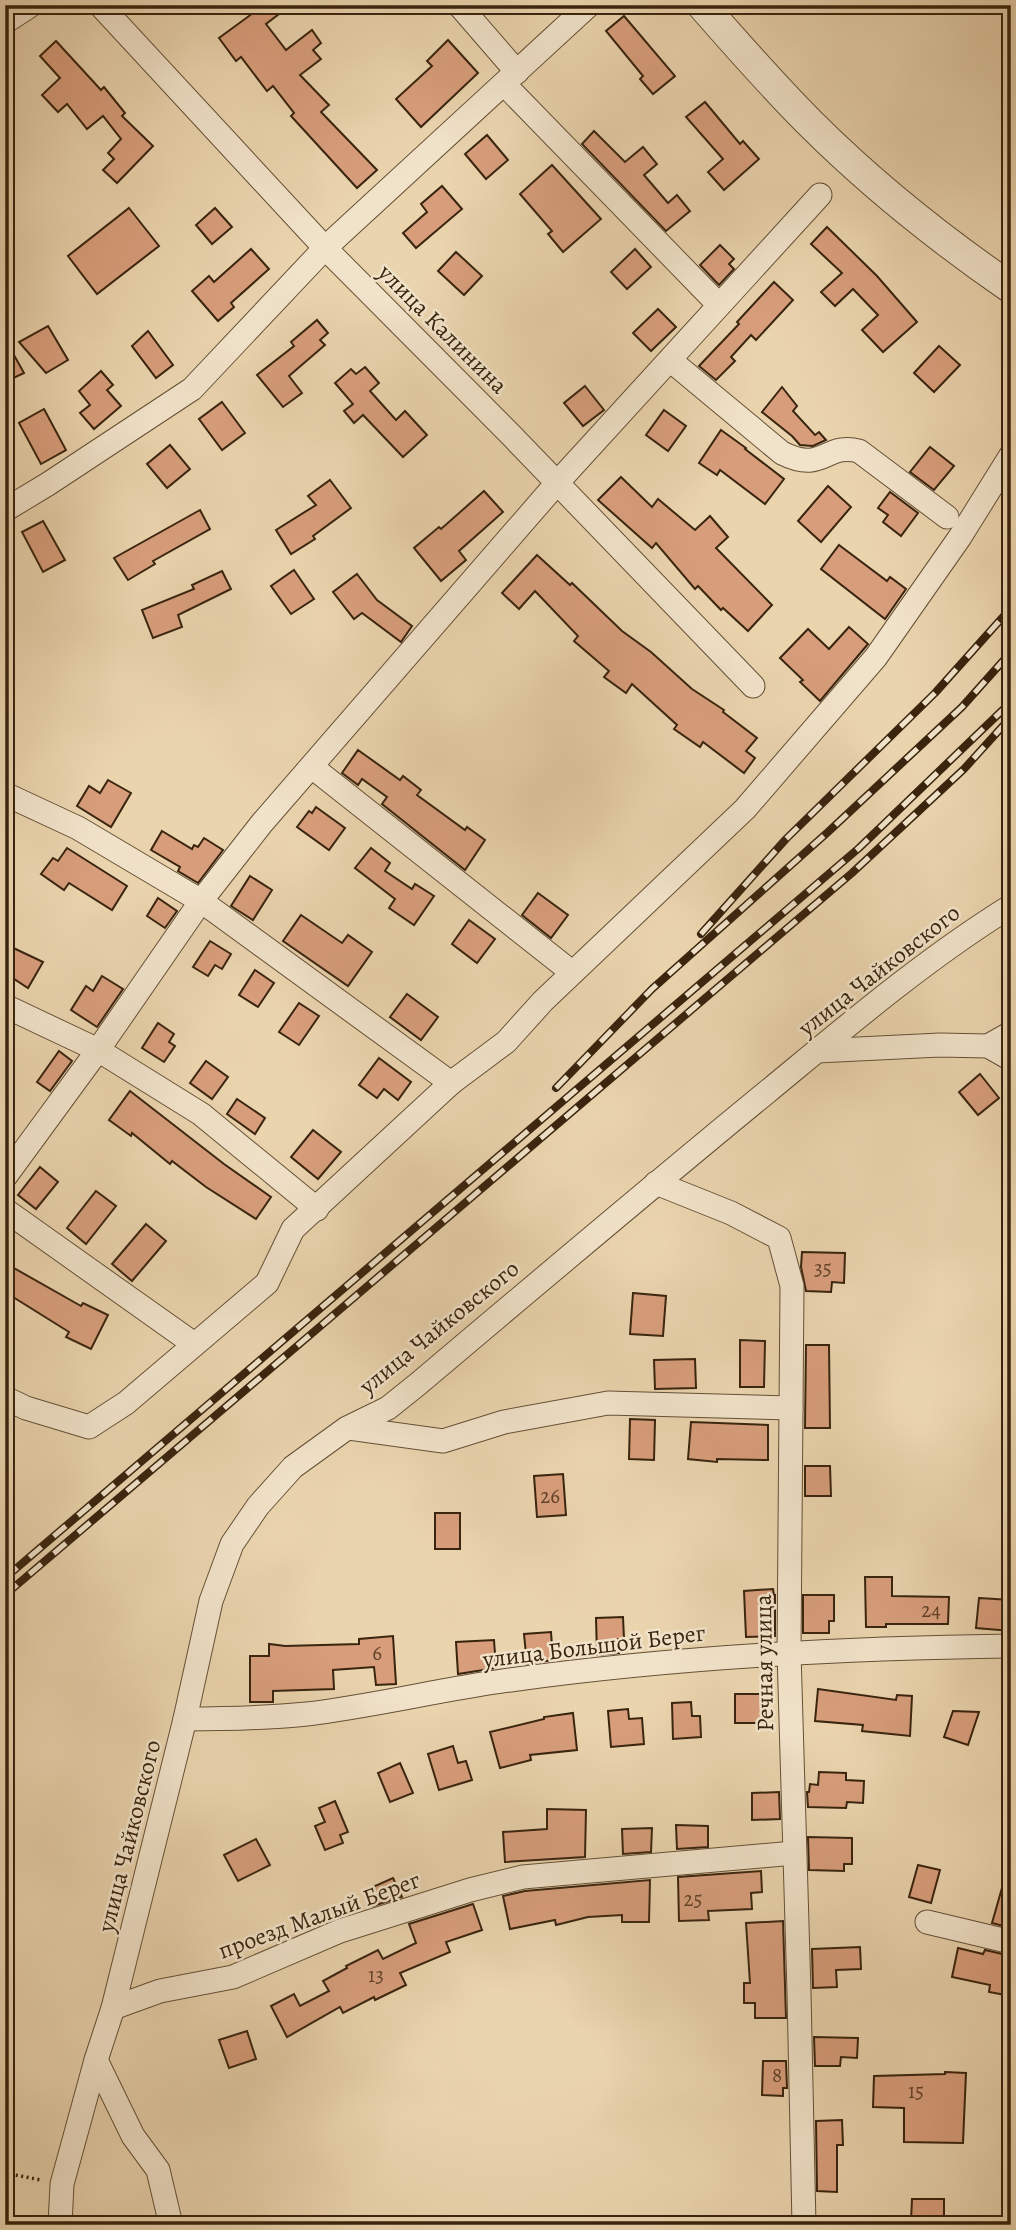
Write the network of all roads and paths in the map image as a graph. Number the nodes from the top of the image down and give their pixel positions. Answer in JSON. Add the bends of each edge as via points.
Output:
{"nodes":[{"id":1,"x":31,"y":5,"type":"edge"},
{"id":2,"x":100,"y":5,"type":"edge"},
{"id":3,"x":459,"y":5,"type":"edge"},
{"id":4,"x":589,"y":5,"type":"edge"},
{"id":5,"x":702,"y":5,"type":"edge"},
{"id":6,"x":5,"y":22,"type":"edge"},
{"id":7,"x":510,"y":78,"type":"junction"},
{"id":8,"x":820,"y":195,"type":"dead end"},
{"id":9,"x":325,"y":248,"type":"junction"},
{"id":10,"x":1011,"y":288,"type":"edge"},
{"id":11,"x":719,"y":305,"type":"junction"},
{"id":12,"x":670,"y":359,"type":"junction"},
{"id":13,"x":1011,"y":455,"type":"edge"},
{"id":14,"x":557,"y":483,"type":"junction"},
{"id":15,"x":5,"y":510,"type":"edge"},
{"id":16,"x":947,"y":517,"type":"dead end"},
{"id":17,"x":752,"y":686,"type":"dead end"},
{"id":18,"x":312,"y":767,"type":"junction"},
{"id":19,"x":5,"y":794,"type":"edge"},
{"id":20,"x":201,"y":901,"type":"junction"},
{"id":21,"x":1011,"y":905,"type":"edge"},
{"id":22,"x":564,"y":966,"type":"dead end"},
{"id":23,"x":5,"y":1006,"type":"edge"},
{"id":24,"x":1011,"y":1033,"type":"edge"},
{"id":25,"x":988,"y":1046,"type":"junction"},
{"id":26,"x":98,"y":1050,"type":"junction"},
{"id":27,"x":817,"y":1051,"type":"junction"},
{"id":28,"x":1011,"y":1059,"type":"edge"},
{"id":29,"x":451,"y":1083,"type":"junction"},
{"id":30,"x":5,"y":1177,"type":"edge"},
{"id":31,"x":656,"y":1183,"type":"junction"},
{"id":32,"x":317,"y":1209,"type":"junction"},
{"id":33,"x":5,"y":1210,"type":"edge"},
{"id":34,"x":194,"y":1344,"type":"junction"},
{"id":35,"x":5,"y":1398,"type":"edge"},
{"id":36,"x":791,"y":1408,"type":"junction"},
{"id":37,"x":347,"y":1428,"type":"junction"},
{"id":38,"x":1011,"y":1646,"type":"edge"},
{"id":39,"x":789,"y":1652,"type":"junction"},
{"id":40,"x":185,"y":1719,"type":"junction"},
{"id":41,"x":794,"y":1853,"type":"junction"},
{"id":42,"x":927,"y":1922,"type":"dead end"},
{"id":43,"x":1011,"y":1942,"type":"edge"},
{"id":44,"x":114,"y":2008,"type":"junction"},
{"id":45,"x":96,"y":2060,"type":"junction"},
{"id":46,"x":5,"y":2173,"type":"edge"},
{"id":47,"x":62,"y":2184,"type":"junction"},
{"id":48,"x":60,"y":2225,"type":"edge"},
{"id":49,"x":171,"y":2225,"type":"edge"},
{"id":50,"x":804,"y":2225,"type":"edge"}],
"edges":[{"from":1,"to":6,"type":"street"},
{"from":2,"to":9,"type":"street","name":"улица Калинина"},
{"from":3,"to":7,"type":"street"},
{"from":4,"to":7,"type":"street"},
{"from":5,"to":10,"type":"street","via":[[810,123],[861,170],[953,248]]},
{"from":7,"to":9,"type":"street"},
{"from":7,"to":11,"type":"street"},
{"from":8,"to":11,"type":"street"},
{"from":9,"to":14,"type":"street","name":"улица Калинина"},
{"from":9,"to":15,"type":"street","via":[[192,389]]},
{"from":11,"to":12,"type":"street"},
{"from":12,"to":14,"type":"street"},
{"from":12,"to":16,"type":"street","via":[[782,453],[809,461],[846,448],[859,451]]},
{"from":13,"to":29,"type":"street","via":[[876,657],[745,809],[506,1042]]},
{"from":14,"to":17,"type":"street","name":"улица Калинина"},
{"from":14,"to":18,"type":"street"},
{"from":18,"to":20,"type":"street"},
{"from":18,"to":22,"type":"street"},
{"from":19,"to":20,"type":"street","via":[[78,828]]},
{"from":20,"to":26,"type":"street"},
{"from":20,"to":29,"type":"street"},
{"from":21,"to":27,"type":"street","name":"улица Чайковского"},
{"from":23,"to":26,"type":"street"},
{"from":24,"to":25,"type":"street"},
{"from":25,"to":27,"type":"street"},
{"from":25,"to":28,"type":"street"},
{"from":26,"to":30,"type":"street"},
{"from":26,"to":32,"type":"street","via":[[201,1114]]},
{"from":27,"to":31,"type":"street","name":"улица Чайковского"},
{"from":29,"to":32,"type":"street"},
{"from":31,"to":36,"type":"street","name":"Речная улица","via":[[779,1238],[792,1286]]},
{"from":31,"to":37,"type":"street","name":"улица Чайковского","via":[[418,1384],[387,1408]]},
{"from":32,"to":34,"type":"street","via":[[293,1229],[267,1283]]},
{"from":33,"to":34,"type":"street"},
{"from":34,"to":35,"type":"street","via":[[126,1403],[89,1427]]},
{"from":36,"to":37,"type":"street","via":[[608,1403],[505,1422],[443,1441]]},
{"from":36,"to":39,"type":"street","name":"Речная улица"},
{"from":37,"to":40,"type":"street","name":"улица Чайковского","via":[[293,1467],[232,1544],[211,1601]]},
{"from":38,"to":39,"type":"street","name":"улица Большой Берег"},
{"from":39,"to":40,"type":"street","name":"улица Большой Берег","via":[[509,1680],[308,1714]]},
{"from":39,"to":41,"type":"street","name":"Речная улица"},
{"from":40,"to":44,"type":"street","name":"улица Чайковского"},
{"from":41,"to":44,"type":"street","name":"проезд Малый Берег","via":[[523,1877],[470,1889],[340,1931],[233,1977],[160,1991]]},
{"from":41,"to":50,"type":"street","name":"Речная улица"},
{"from":42,"to":43,"type":"street"},
{"from":44,"to":45,"type":"street","name":"улица Чайковского"},
{"from":45,"to":47,"type":"street","name":"улица Чайковского"},
{"from":45,"to":49,"type":"street","via":[[133,2136],[158,2170]]},
{"from":46,"to":47,"type":"path"},
{"from":47,"to":48,"type":"street","name":"улица Чайковского"}]}
